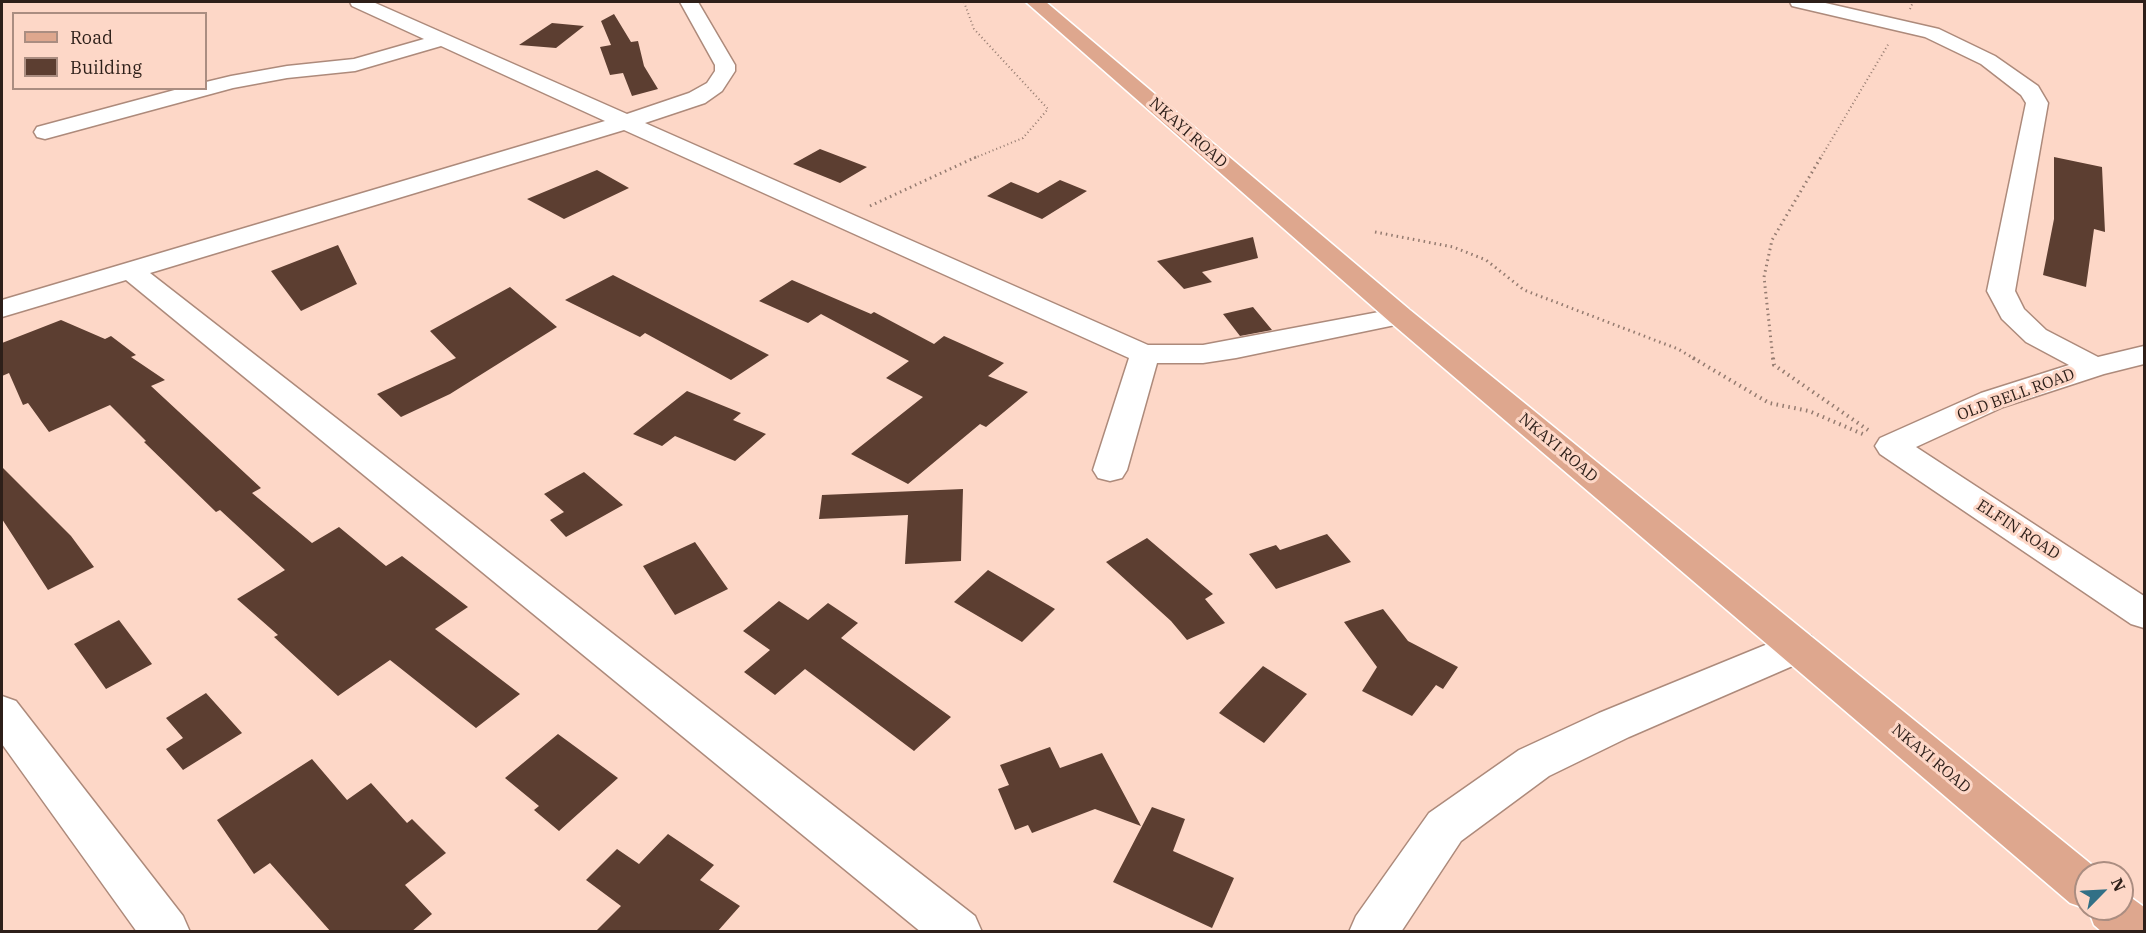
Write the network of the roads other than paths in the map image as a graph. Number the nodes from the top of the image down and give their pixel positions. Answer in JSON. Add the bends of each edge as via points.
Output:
{"nodes":[{"id":1,"x":366,"y":2,"type":"edge"},
{"id":2,"x":689,"y":2,"type":"edge"},
{"id":3,"x":1035,"y":2,"type":"edge"},
{"id":4,"x":1799,"y":2,"type":"edge"},
{"id":5,"x":442,"y":40,"type":"junction"},
{"id":6,"x":207,"y":88,"type":"edge"},
{"id":7,"x":201,"y":90,"type":"edge"},
{"id":8,"x":626,"y":122,"type":"junction"},
{"id":9,"x":45,"y":132,"type":"dead end"},
{"id":10,"x":131,"y":271,"type":"junction"},
{"id":11,"x":2,"y":309,"type":"edge"},
{"id":12,"x":1400,"y":316,"type":"junction"},
{"id":13,"x":1145,"y":354,"type":"junction"},
{"id":14,"x":2145,"y":355,"type":"edge"},
{"id":15,"x":2094,"y":367,"type":"junction"},
{"id":16,"x":1891,"y":446,"type":"joint"},
{"id":17,"x":1110,"y":470,"type":"dead end"},
{"id":18,"x":2145,"y":614,"type":"edge"},
{"id":19,"x":1797,"y":647,"type":"junction"},
{"id":20,"x":2,"y":713,"type":"edge"},
{"id":21,"x":2074,"y":878,"type":"edge"},
{"id":22,"x":2125,"y":921,"type":"edge"},
{"id":23,"x":166,"y":932,"type":"edge"},
{"id":24,"x":958,"y":932,"type":"edge"},
{"id":25,"x":1373,"y":932,"type":"edge"},
{"id":26,"x":2138,"y":932,"type":"edge"}],
"edges":[{"from":1,"to":5,"type":"street"},
{"from":2,"to":8,"type":"street","via":[[725,71],[715,87],[697,98]]},
{"from":3,"to":12,"type":"main road","name":"NKAYI ROAD"},
{"from":4,"to":15,"type":"street","via":[[1932,33],[1988,60],[2030,91],[2037,103],[2001,291],[2012,313],[2036,336]]},
{"from":5,"to":6,"type":"street","via":[[355,65],[287,72]]},
{"from":5,"to":8,"type":"street"},
{"from":7,"to":9,"type":"street"},
{"from":8,"to":10,"type":"street"},
{"from":8,"to":13,"type":"street"},
{"from":10,"to":11,"type":"street"},
{"from":10,"to":24,"type":"street"},
{"from":12,"to":13,"type":"street","via":[[1236,349]]},
{"from":12,"to":19,"type":"main road","name":"NKAYI ROAD"},
{"from":13,"to":17,"type":"street"},
{"from":14,"to":15,"type":"street","name":"OLD BELL ROAD"},
{"from":15,"to":16,"type":"street","name":"OLD BELL ROAD","via":[[1992,400]]},
{"from":16,"to":18,"type":"street","name":"ELFIN ROAD"},
{"from":19,"to":21,"type":"main road","name":"NKAYI ROAD"},
{"from":19,"to":25,"type":"street","via":[[1534,763],[1445,827]]},
{"from":20,"to":23,"type":"street"},
{"from":22,"to":26,"type":"main road"}]}
